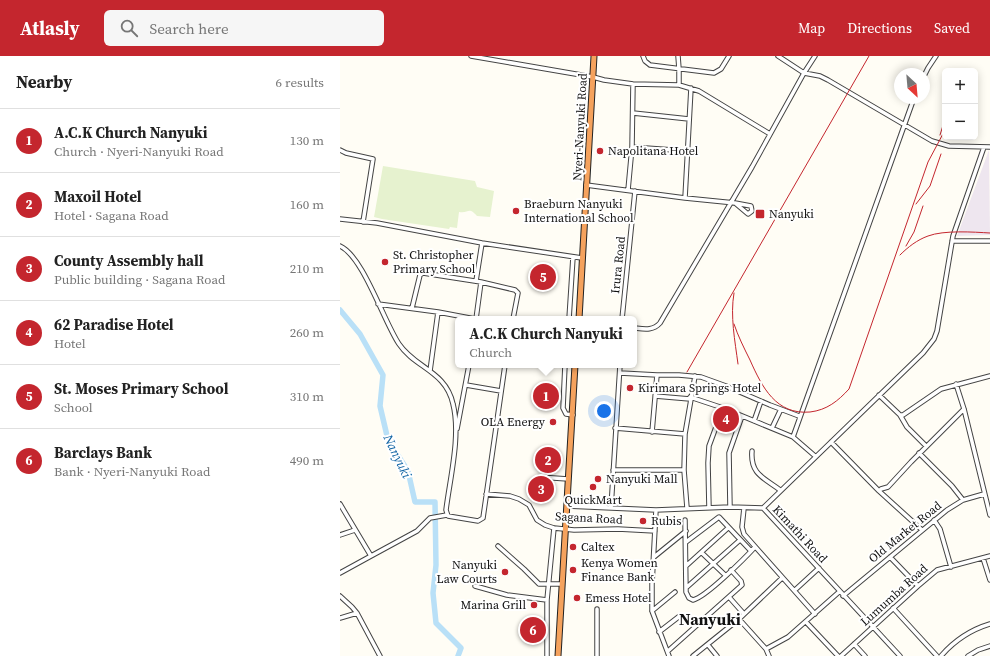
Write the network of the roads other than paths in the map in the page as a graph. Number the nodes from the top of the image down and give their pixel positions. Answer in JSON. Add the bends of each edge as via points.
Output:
{"nodes":[{"id":1,"x":471,"y":56,"type":"edge"},
{"id":2,"x":594,"y":56,"type":"edge"},
{"id":3,"x":643,"y":56,"type":"edge"},
{"id":4,"x":678,"y":56,"type":"edge"},
{"id":5,"x":729,"y":56,"type":"edge"},
{"id":6,"x":778,"y":56,"type":"edge"},
{"id":7,"x":815,"y":56,"type":"edge"},
{"id":8,"x":936,"y":56,"type":"edge"},
{"id":9,"x":929,"y":68,"type":"edge"},
{"id":10,"x":680,"y":69,"type":"junction"},
{"id":11,"x":804,"y":73,"type":"junction"},
{"id":12,"x":593,"y":77,"type":"junction"},
{"id":13,"x":633,"y":84,"type":"junction"},
{"id":14,"x":679,"y":86,"type":"junction"},
{"id":15,"x":691,"y":88,"type":"junction"},
{"id":16,"x":912,"y":104,"type":"edge"},
{"id":17,"x":633,"y":112,"type":"junction"},
{"id":18,"x":689,"y":119,"type":"junction"},
{"id":19,"x":904,"y":124,"type":"junction"},
{"id":20,"x":770,"y":134,"type":"junction"},
{"id":21,"x":632,"y":147,"type":"junction"},
{"id":22,"x":984,"y":147,"type":"junction"},
{"id":23,"x":990,"y":147,"type":"edge"},
{"id":24,"x":340,"y":150,"type":"edge"},
{"id":25,"x":687,"y":151,"type":"junction"},
{"id":26,"x":586,"y":185,"type":"junction"},
{"id":27,"x":628,"y":190,"type":"junction"},
{"id":28,"x":635,"y":191,"type":"junction"},
{"id":29,"x":685,"y":198,"type":"junction"},
{"id":30,"x":735,"y":202,"type":"junction"},
{"id":31,"x":730,"y":203,"type":"junction"},
{"id":32,"x":340,"y":219,"type":"edge"},
{"id":33,"x":363,"y":222,"type":"junction"},
{"id":34,"x":952,"y":241,"type":"junction"},
{"id":35,"x":990,"y":241,"type":"edge"},
{"id":36,"x":482,"y":243,"type":"junction"},
{"id":37,"x":340,"y":246,"type":"edge"},
{"id":38,"x":573,"y":257,"type":"junction"},
{"id":39,"x":582,"y":258,"type":"junction"},
{"id":40,"x":476,"y":281,"type":"junction"},
{"id":41,"x":481,"y":282,"type":"junction"},
{"id":42,"x":571,"y":291,"type":"junction"},
{"id":43,"x":580,"y":292,"type":"junction"},
{"id":44,"x":378,"y":304,"type":"junction"},
{"id":45,"x":412,"y":308,"type":"junction"},
{"id":46,"x":438,"y":312,"type":"junction"},
{"id":47,"x":460,"y":316,"type":"edge"},
{"id":48,"x":476,"y":316,"type":"edge"},
{"id":49,"x":514,"y":316,"type":"edge"},
{"id":50,"x":569,"y":316,"type":"edge"},
{"id":51,"x":579,"y":316,"type":"edge"},
{"id":52,"x":622,"y":316,"type":"edge"},
{"id":53,"x":637,"y":328,"type":"edge"},
{"id":54,"x":469,"y":368,"type":"edge"},
{"id":55,"x":505,"y":368,"type":"edge"},
{"id":56,"x":566,"y":368,"type":"edge"},
{"id":57,"x":576,"y":368,"type":"edge"},
{"id":58,"x":620,"y":368,"type":"edge"},
{"id":59,"x":430,"y":371,"type":"junction"},
{"id":60,"x":620,"y":373,"type":"junction"},
{"id":61,"x":657,"y":375,"type":"junction"},
{"id":62,"x":695,"y":376,"type":"junction"},
{"id":63,"x":990,"y":376,"type":"edge"},
{"id":64,"x":956,"y":384,"type":"junction"},
{"id":65,"x":466,"y":385,"type":"junction"},
{"id":66,"x":501,"y":391,"type":"junction"},
{"id":67,"x":878,"y":395,"type":"junction"},
{"id":68,"x":655,"y":396,"type":"junction"},
{"id":69,"x":690,"y":398,"type":"junction"},
{"id":70,"x":761,"y":401,"type":"junction"},
{"id":71,"x":724,"y":408,"type":"junction"},
{"id":72,"x":781,"y":409,"type":"junction"},
{"id":73,"x":964,"y":409,"type":"junction"},
{"id":74,"x":572,"y":414,"type":"junction"},
{"id":75,"x":900,"y":415,"type":"junction"},
{"id":76,"x":742,"y":416,"type":"junction"},
{"id":77,"x":799,"y":416,"type":"junction"},
{"id":78,"x":754,"y":421,"type":"junction"},
{"id":79,"x":615,"y":428,"type":"junction"},
{"id":80,"x":772,"y":428,"type":"junction"},
{"id":81,"x":652,"y":432,"type":"junction"},
{"id":82,"x":456,"y":434,"type":"junction"},
{"id":83,"x":685,"y":434,"type":"junction"},
{"id":84,"x":793,"y":437,"type":"junction"},
{"id":85,"x":830,"y":442,"type":"junction"},
{"id":86,"x":926,"y":446,"type":"junction"},
{"id":87,"x":752,"y":451,"type":"dead end"},
{"id":88,"x":919,"y":453,"type":"junction"},
{"id":89,"x":815,"y":456,"type":"junction"},
{"id":90,"x":613,"y":470,"type":"junction"},
{"id":91,"x":684,"y":470,"type":"junction"},
{"id":92,"x":539,"y":478,"type":"dead end"},
{"id":93,"x":568,"y":479,"type":"junction"},
{"id":94,"x":780,"y":490,"type":"junction"},
{"id":95,"x":879,"y":491,"type":"junction"},
{"id":96,"x":486,"y":494,"type":"junction"},
{"id":97,"x":984,"y":494,"type":"junction"},
{"id":98,"x":567,"y":500,"type":"junction"},
{"id":99,"x":963,"y":500,"type":"junction"},
{"id":100,"x":340,"y":504,"type":"edge"},
{"id":101,"x":567,"y":506,"type":"junction"},
{"id":102,"x":578,"y":506,"type":"junction"},
{"id":103,"x":730,"y":507,"type":"junction"},
{"id":104,"x":611,"y":508,"type":"junction"},
{"id":105,"x":687,"y":508,"type":"junction"},
{"id":106,"x":709,"y":508,"type":"junction"},
{"id":107,"x":744,"y":508,"type":"junction"},
{"id":108,"x":763,"y":508,"type":"junction"},
{"id":109,"x":656,"y":510,"type":"junction"},
{"id":110,"x":447,"y":515,"type":"junction"},
{"id":111,"x":990,"y":515,"type":"edge"},
{"id":112,"x":685,"y":520,"type":"dead end"},
{"id":113,"x":934,"y":520,"type":"junction"},
{"id":114,"x":554,"y":528,"type":"junction"},
{"id":115,"x":728,"y":528,"type":"junction"},
{"id":116,"x":566,"y":529,"type":"junction"},
{"id":117,"x":355,"y":530,"type":"junction"},
{"id":118,"x":922,"y":530,"type":"junction"},
{"id":119,"x":655,"y":531,"type":"junction"},
{"id":120,"x":686,"y":531,"type":"junction"},
{"id":121,"x":340,"y":535,"type":"edge"},
{"id":122,"x":740,"y":540,"type":"junction"},
{"id":123,"x":686,"y":542,"type":"junction"},
{"id":124,"x":498,"y":546,"type":"dead end"},
{"id":125,"x":755,"y":546,"type":"junction"},
{"id":126,"x":750,"y":551,"type":"junction"},
{"id":127,"x":702,"y":553,"type":"junction"},
{"id":128,"x":371,"y":556,"type":"junction"},
{"id":129,"x":990,"y":556,"type":"edge"},
{"id":130,"x":654,"y":557,"type":"junction"},
{"id":131,"x":890,"y":557,"type":"junction"},
{"id":132,"x":984,"y":558,"type":"junction"},
{"id":133,"x":713,"y":563,"type":"junction"},
{"id":134,"x":685,"y":566,"type":"junction"},
{"id":135,"x":951,"y":567,"type":"junction"},
{"id":136,"x":818,"y":568,"type":"junction"},
{"id":137,"x":731,"y":570,"type":"junction"},
{"id":138,"x":340,"y":573,"type":"edge"},
{"id":139,"x":725,"y":575,"type":"junction"},
{"id":140,"x":782,"y":578,"type":"junction"},
{"id":141,"x":990,"y":580,"type":"edge"},
{"id":142,"x":562,"y":584,"type":"junction"},
{"id":143,"x":548,"y":585,"type":"junction"},
{"id":144,"x":476,"y":586,"type":"dead end"},
{"id":145,"x":918,"y":586,"type":"junction"},
{"id":146,"x":686,"y":587,"type":"junction"},
{"id":147,"x":795,"y":590,"type":"junction"},
{"id":148,"x":675,"y":592,"type":"dead end"},
{"id":149,"x":839,"y":592,"type":"junction"},
{"id":150,"x":340,"y":596,"type":"edge"},
{"id":151,"x":844,"y":596,"type":"junction"},
{"id":152,"x":729,"y":597,"type":"junction"},
{"id":153,"x":547,"y":600,"type":"junction"},
{"id":154,"x":893,"y":608,"type":"junction"},
{"id":155,"x":597,"y":609,"type":"dead end"},
{"id":156,"x":652,"y":611,"type":"junction"},
{"id":157,"x":356,"y":613,"type":"junction"},
{"id":158,"x":744,"y":614,"type":"junction"},
{"id":159,"x":815,"y":614,"type":"junction"},
{"id":160,"x":681,"y":615,"type":"dead end"},
{"id":161,"x":340,"y":618,"type":"edge"},
{"id":162,"x":739,"y":619,"type":"junction"},
{"id":163,"x":806,"y":622,"type":"junction"},
{"id":164,"x":990,"y":624,"type":"edge"},
{"id":165,"x":873,"y":627,"type":"junction"},
{"id":166,"x":659,"y":632,"type":"junction"},
{"id":167,"x":854,"y":644,"type":"junction"},
{"id":168,"x":708,"y":645,"type":"junction"},
{"id":169,"x":990,"y":646,"type":"edge"},
{"id":170,"x":766,"y":649,"type":"junction"},
{"id":171,"x":668,"y":651,"type":"junction"},
{"id":172,"x":380,"y":656,"type":"edge"},
{"id":173,"x":547,"y":656,"type":"edge"},
{"id":174,"x":558,"y":656,"type":"edge"},
{"id":175,"x":597,"y":656,"type":"edge"},
{"id":176,"x":669,"y":656,"type":"edge"},
{"id":177,"x":693,"y":656,"type":"edge"},
{"id":178,"x":717,"y":656,"type":"edge"},
{"id":179,"x":769,"y":656,"type":"edge"},
{"id":180,"x":838,"y":656,"type":"edge"},
{"id":181,"x":841,"y":656,"type":"edge"},
{"id":182,"x":865,"y":656,"type":"edge"},
{"id":183,"x":900,"y":656,"type":"edge"},
{"id":184,"x":937,"y":656,"type":"edge"},
{"id":185,"x":941,"y":656,"type":"edge"},
{"id":186,"x":968,"y":656,"type":"edge"}],
"edges":[{"from":1,"to":12,"type":"street"},
{"from":2,"to":12,"type":"highway","name":"Nyeri-Nanyuki Road"},
{"from":3,"to":10,"type":"street","via":[[650,65]]},
{"from":4,"to":10,"type":"street"},
{"from":5,"to":10,"type":"street","via":[[717,72]]},
{"from":6,"to":11,"type":"street"},
{"from":7,"to":11,"type":"street"},
{"from":8,"to":9,"type":"street"},
{"from":10,"to":14,"type":"street"},
{"from":11,"to":19,"type":"street","via":[[828,80]]},
{"from":11,"to":20,"type":"street"},
{"from":12,"to":13,"type":"street"},
{"from":12,"to":26,"type":"highway","name":"Nyeri-Nanyuki Road"},
{"from":13,"to":14,"type":"street"},
{"from":13,"to":17,"type":"street"},
{"from":14,"to":15,"type":"street"},
{"from":15,"to":18,"type":"street"},
{"from":15,"to":20,"type":"street"},
{"from":16,"to":19,"type":"street"},
{"from":17,"to":18,"type":"street"},
{"from":17,"to":21,"type":"street"},
{"from":18,"to":25,"type":"street"},
{"from":19,"to":22,"type":"street","via":[[941,144]]},
{"from":19,"to":77,"type":"street"},
{"from":20,"to":31,"type":"street"},
{"from":21,"to":25,"type":"street"},
{"from":21,"to":27,"type":"street"},
{"from":22,"to":23,"type":"street"},
{"from":22,"to":34,"type":"street"},
{"from":24,"to":33,"type":"street","via":[[374,160]]},
{"from":25,"to":29,"type":"street"},
{"from":26,"to":27,"type":"street"},
{"from":26,"to":39,"type":"highway","name":"Nyeri-Nanyuki Road"},
{"from":27,"to":28,"type":"street"},
{"from":28,"to":29,"type":"street"},
{"from":28,"to":52,"type":"street","name":"Irura Road"},
{"from":29,"to":31,"type":"street"},
{"from":30,"to":30,"type":"street","via":[[751,206],[752,211],[746,213]]},
{"from":30,"to":31,"type":"street"},
{"from":31,"to":53,"type":"street","via":[[659,325],[651,329]]},
{"from":32,"to":33,"type":"street"},
{"from":33,"to":36,"type":"street"},
{"from":34,"to":35,"type":"street"},
{"from":34,"to":67,"type":"street","via":[[934,339],[923,353]]},
{"from":36,"to":38,"type":"street"},
{"from":36,"to":40,"type":"street"},
{"from":37,"to":44,"type":"street","via":[[355,260]]},
{"from":38,"to":39,"type":"street"},
{"from":38,"to":42,"type":"street"},
{"from":39,"to":43,"type":"highway","name":"Nyeri-Nanyuki Road"},
{"from":40,"to":41,"type":"street"},
{"from":40,"to":45,"type":"street","via":[[422,273]]},
{"from":41,"to":48,"type":"street"},
{"from":41,"to":49,"type":"street","via":[[517,290]]},
{"from":42,"to":43,"type":"street"},
{"from":42,"to":50,"type":"street"},
{"from":43,"to":51,"type":"highway","name":"Nyeri-Nanyuki Road"},
{"from":44,"to":45,"type":"street"},
{"from":44,"to":59,"type":"street","via":[[399,344]]},
{"from":45,"to":46,"type":"street"},
{"from":46,"to":47,"type":"street"},
{"from":46,"to":59,"type":"street"},
{"from":54,"to":65,"type":"street"},
{"from":55,"to":66,"type":"street"},
{"from":56,"to":74,"type":"street","via":[[563,408],[566,414]]},
{"from":57,"to":74,"type":"highway"},
{"from":58,"to":60,"type":"street"},
{"from":59,"to":82,"type":"street","via":[[445,383],[448,390],[454,406]]},
{"from":60,"to":61,"type":"street"},
{"from":60,"to":79,"type":"street"},
{"from":61,"to":62,"type":"street"},
{"from":61,"to":68,"type":"street"},
{"from":62,"to":69,"type":"street"},
{"from":62,"to":70,"type":"street"},
{"from":63,"to":64,"type":"street"},
{"from":64,"to":73,"type":"street"},
{"from":64,"to":75,"type":"street","via":[[938,390],[906,414]]},
{"from":65,"to":66,"type":"street"},
{"from":65,"to":82,"type":"street"},
{"from":66,"to":96,"type":"street"},
{"from":67,"to":75,"type":"street"},
{"from":67,"to":85,"type":"street"},
{"from":68,"to":69,"type":"street"},
{"from":68,"to":81,"type":"street"},
{"from":69,"to":71,"type":"street"},
{"from":69,"to":83,"type":"street"},
{"from":70,"to":72,"type":"street"},
{"from":70,"to":78,"type":"street"},
{"from":71,"to":76,"type":"street"},
{"from":71,"to":106,"type":"street","via":[[709,446]]},
{"from":72,"to":77,"type":"street"},
{"from":72,"to":80,"type":"street"},
{"from":73,"to":86,"type":"street"},
{"from":73,"to":97,"type":"street"},
{"from":74,"to":93,"type":"highway"},
{"from":75,"to":86,"type":"street","via":[[907,427]]},
{"from":76,"to":78,"type":"street"},
{"from":76,"to":103,"type":"street","via":[[729,453]]},
{"from":77,"to":84,"type":"street"},
{"from":78,"to":80,"type":"street"},
{"from":79,"to":81,"type":"street"},
{"from":79,"to":90,"type":"street"},
{"from":80,"to":84,"type":"street"},
{"from":81,"to":83,"type":"street"},
{"from":82,"to":110,"type":"street"},
{"from":83,"to":91,"type":"street"},
{"from":84,"to":89,"type":"street"},
{"from":85,"to":89,"type":"street"},
{"from":85,"to":95,"type":"street"},
{"from":86,"to":88,"type":"street"},
{"from":87,"to":94,"type":"street","via":[[752,462],[757,474]]},
{"from":88,"to":95,"type":"street","via":[[888,487]]},
{"from":88,"to":99,"type":"street"},
{"from":89,"to":94,"type":"street"},
{"from":90,"to":91,"type":"street"},
{"from":90,"to":104,"type":"street"},
{"from":91,"to":105,"type":"street"},
{"from":92,"to":93,"type":"street"},
{"from":93,"to":98,"type":"highway"},
{"from":94,"to":108,"type":"street"},
{"from":95,"to":118,"type":"street"},
{"from":96,"to":110,"type":"street","via":[[483,518],[480,520]]},
{"from":96,"to":114,"type":"street","name":"Sagana Road","via":[[519,499],[529,505],[537,520]]},
{"from":97,"to":99,"type":"street","name":"Old Market Road"},
{"from":97,"to":111,"type":"street"},
{"from":98,"to":101,"type":"highway"},
{"from":98,"to":102,"type":"street","name":"Kimathi Road"},
{"from":99,"to":113,"type":"street","name":"Old Market Road"},
{"from":100,"to":117,"type":"street"},
{"from":101,"to":102,"type":"street","name":"Kimathi Road"},
{"from":101,"to":116,"type":"highway"},
{"from":102,"to":104,"type":"street","name":"Kimathi Road"},
{"from":103,"to":106,"type":"street","name":"Kimathi Road"},
{"from":103,"to":107,"type":"street","name":"Kimathi Road"},
{"from":104,"to":109,"type":"street","name":"Kimathi Road"},
{"from":105,"to":106,"type":"street","name":"Kimathi Road"},
{"from":105,"to":109,"type":"street","name":"Kimathi Road"},
{"from":107,"to":108,"type":"street","name":"Kimathi Road"},
{"from":107,"to":125,"type":"street","via":[[743,531]]},
{"from":108,"to":136,"type":"street","name":"Kimathi Road"},
{"from":109,"to":119,"type":"street"},
{"from":110,"to":128,"type":"street","via":[[433,516],[417,531]]},
{"from":112,"to":120,"type":"street"},
{"from":113,"to":118,"type":"street","name":"Old Market Road"},
{"from":113,"to":135,"type":"street","via":[[940,529]]},
{"from":114,"to":116,"type":"street","name":"Sagana Road"},
{"from":114,"to":143,"type":"street"},
{"from":115,"to":122,"type":"street"},
{"from":115,"to":123,"type":"street","via":[[718,517]]},
{"from":115,"to":127,"type":"street"},
{"from":116,"to":119,"type":"street","name":"Sagana Road"},
{"from":116,"to":142,"type":"highway"},
{"from":117,"to":121,"type":"street"},
{"from":117,"to":128,"type":"street"},
{"from":118,"to":131,"type":"street","name":"Old Market Road"},
{"from":119,"to":130,"type":"street"},
{"from":120,"to":123,"type":"street"},
{"from":120,"to":130,"type":"street"},
{"from":122,"to":126,"type":"street"},
{"from":122,"to":133,"type":"street"},
{"from":123,"to":134,"type":"street"},
{"from":124,"to":143,"type":"street","via":[[539,584]]},
{"from":125,"to":126,"type":"street"},
{"from":125,"to":140,"type":"street"},
{"from":126,"to":137,"type":"street"},
{"from":127,"to":133,"type":"street"},
{"from":127,"to":134,"type":"street"},
{"from":128,"to":138,"type":"street"},
{"from":129,"to":132,"type":"street","name":"Lumumba Road"},
{"from":130,"to":156,"type":"street"},
{"from":131,"to":145,"type":"street"},
{"from":131,"to":151,"type":"street","name":"Old Market Road"},
{"from":132,"to":135,"type":"street","name":"Lumumba Road"},
{"from":132,"to":141,"type":"street"},
{"from":133,"to":139,"type":"street"},
{"from":133,"to":146,"type":"street"},
{"from":134,"to":146,"type":"street"},
{"from":135,"to":145,"type":"street","name":"Lumumba Road","via":[[937,570]]},
{"from":136,"to":147,"type":"street"},
{"from":136,"to":149,"type":"street","name":"Kimathi Road"},
{"from":137,"to":139,"type":"street"},
{"from":137,"to":152,"type":"street","via":[[742,584]]},
{"from":139,"to":146,"type":"street","via":[[695,600],[688,596]]},
{"from":140,"to":147,"type":"street"},
{"from":140,"to":158,"type":"street"},
{"from":142,"to":143,"type":"street"},
{"from":142,"to":174,"type":"highway"},
{"from":143,"to":153,"type":"street"},
{"from":144,"to":153,"type":"street","via":[[507,595]]},
{"from":145,"to":154,"type":"street","name":"Lumumba Road"},
{"from":147,"to":159,"type":"street"},
{"from":148,"to":156,"type":"street"},
{"from":149,"to":151,"type":"street","name":"Kimathi Road"},
{"from":149,"to":159,"type":"street"},
{"from":150,"to":157,"type":"street"},
{"from":151,"to":165,"type":"street","name":"Kimathi Road"},
{"from":152,"to":158,"type":"street"},
{"from":152,"to":171,"type":"street"},
{"from":153,"to":173,"type":"street"},
{"from":154,"to":165,"type":"street","name":"Lumumba Road"},
{"from":154,"to":184,"type":"street"},
{"from":155,"to":175,"type":"street"},
{"from":156,"to":166,"type":"street"},
{"from":157,"to":161,"type":"street"},
{"from":157,"to":172,"type":"street"},
{"from":158,"to":162,"type":"street"},
{"from":159,"to":163,"type":"street"},
{"from":160,"to":166,"type":"street"},
{"from":162,"to":168,"type":"street"},
{"from":162,"to":170,"type":"street"},
{"from":163,"to":170,"type":"street","via":[[783,640]]},
{"from":163,"to":180,"type":"street"},
{"from":164,"to":185,"type":"street","via":[[964,635]]},
{"from":165,"to":167,"type":"street","name":"Lumumba Road"},
{"from":165,"to":183,"type":"street","name":"Kimathi Road"},
{"from":166,"to":171,"type":"street"},
{"from":167,"to":181,"type":"street","name":"Lumumba Road"},
{"from":167,"to":182,"type":"street"},
{"from":168,"to":177,"type":"street"},
{"from":168,"to":178,"type":"street"},
{"from":169,"to":186,"type":"street"},
{"from":170,"to":179,"type":"street"},
{"from":171,"to":176,"type":"street"}]}
